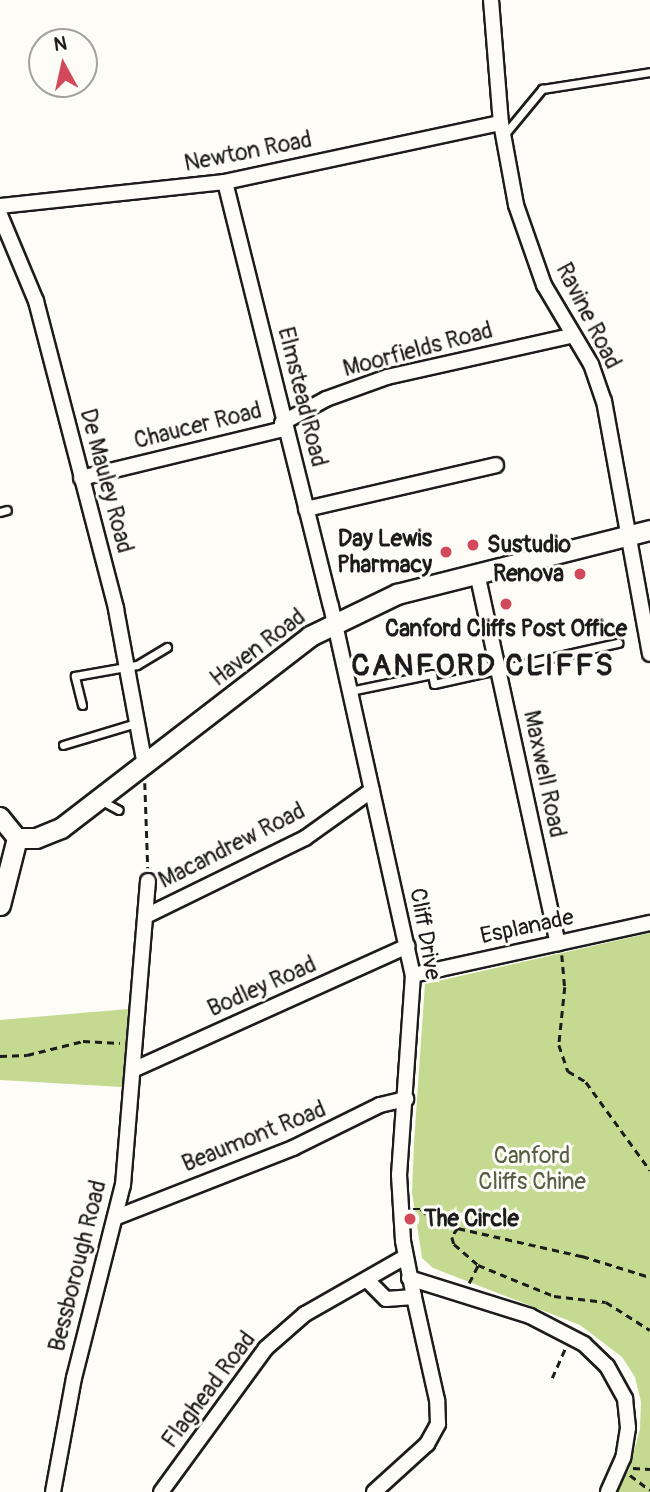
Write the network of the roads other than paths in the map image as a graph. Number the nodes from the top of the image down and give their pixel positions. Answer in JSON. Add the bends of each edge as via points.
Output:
{"nodes":[{"id":1,"x":491,"y":0,"type":"edge"},
{"id":2,"x":650,"y":72,"type":"edge"},
{"id":3,"x":502,"y":129,"type":"junction"},
{"id":4,"x":225,"y":182,"type":"junction"},
{"id":5,"x":0,"y":206,"type":"edge"},
{"id":6,"x":0,"y":215,"type":"edge"},
{"id":7,"x":571,"y":336,"type":"junction"},
{"id":8,"x":283,"y":426,"type":"junction"},
{"id":9,"x":496,"y":465,"type":"dead end"},
{"id":10,"x":81,"y":478,"type":"junction"},
{"id":11,"x":306,"y":509,"type":"junction"},
{"id":12,"x":650,"y":530,"type":"edge"},
{"id":13,"x":625,"y":535,"type":"junction"},
{"id":14,"x":477,"y":573,"type":"junction"},
{"id":15,"x":644,"y":600,"type":"edge"},
{"id":16,"x":335,"y":623,"type":"junction"},
{"id":17,"x":618,"y":643,"type":"dead end"},
{"id":18,"x":167,"y":647,"type":"dead end"},
{"id":19,"x":650,"y":654,"type":"edge"},
{"id":20,"x":127,"y":666,"type":"junction"},
{"id":21,"x":498,"y":668,"type":"junction"},
{"id":22,"x":350,"y":691,"type":"junction"},
{"id":23,"x":82,"y":705,"type":"dead end"},
{"id":24,"x":137,"y":723,"type":"junction"},
{"id":25,"x":64,"y":745,"type":"dead end"},
{"id":26,"x":145,"y":766,"type":"junction"},
{"id":27,"x":372,"y":790,"type":"junction"},
{"id":28,"x":99,"y":800,"type":"junction"},
{"id":29,"x":119,"y":810,"type":"dead end"},
{"id":30,"x":0,"y":817,"type":"edge"},
{"id":31,"x":16,"y":838,"type":"junction"},
{"id":32,"x":148,"y":881,"type":"road end"},
{"id":33,"x":0,"y":905,"type":"edge"},
{"id":34,"x":146,"y":916,"type":"junction"},
{"id":35,"x":650,"y":922,"type":"edge"},
{"id":36,"x":558,"y":943,"type":"junction"},
{"id":37,"x":407,"y":946,"type":"junction"},
{"id":38,"x":413,"y":975,"type":"junction"},
{"id":39,"x":135,"y":1069,"type":"junction"},
{"id":40,"x":406,"y":1099,"type":"junction"},
{"id":41,"x":117,"y":1217,"type":"junction"},
{"id":42,"x":405,"y":1257,"type":"junction"},
{"id":43,"x":409,"y":1278,"type":"junction"},
{"id":44,"x":367,"y":1280,"type":"junction"},
{"id":45,"x":414,"y":1297,"type":"junction"},
{"id":46,"x":53,"y":1492,"type":"edge"},
{"id":47,"x":161,"y":1492,"type":"edge"},
{"id":48,"x":374,"y":1492,"type":"edge"},
{"id":49,"x":608,"y":1492,"type":"edge"}],
"edges":[{"from":1,"to":3,"type":"street","name":"Ravine Road"},
{"from":2,"to":3,"type":"lane","via":[[542,89]]},
{"from":3,"to":4,"type":"street","name":"Newton Road"},
{"from":3,"to":7,"type":"street","name":"Ravine Road","via":[[526,242]]},
{"from":4,"to":5,"type":"street","name":"Newton Road"},
{"from":4,"to":8,"type":"street","name":"Elmstead Road"},
{"from":6,"to":10,"type":"street","name":"De Mauley Road","via":[[36,301]]},
{"from":7,"to":8,"type":"street","name":"Moorfields Road","via":[[387,377],[326,400]]},
{"from":7,"to":13,"type":"street","name":"Ravine Road","via":[[591,364],[604,401]]},
{"from":8,"to":10,"type":"street","name":"Chaucer Road"},
{"from":8,"to":11,"type":"street","name":"Elmstead Road"},
{"from":9,"to":11,"type":"street"},
{"from":10,"to":20,"type":"street","name":"De Mauley Road"},
{"from":11,"to":16,"type":"street","name":"Elmstead Road"},
{"from":12,"to":13,"type":"main road","name":"Haven Road"},
{"from":13,"to":14,"type":"main road","name":"Haven Road"},
{"from":13,"to":15,"type":"street","name":"Ravine Road"},
{"from":14,"to":16,"type":"main road","name":"Haven Road","via":[[397,594]]},
{"from":14,"to":21,"type":"street","name":"Maxwell Road"},
{"from":15,"to":19,"type":"street","name":"Ravine Road","via":[[640,638]]},
{"from":16,"to":22,"type":"street","name":"Cliff Drive"},
{"from":16,"to":26,"type":"main road","name":"Haven Road","via":[[285,653]]},
{"from":17,"to":21,"type":"lane"},
{"from":18,"to":20,"type":"lane","via":[[146,661]]},
{"from":20,"to":23,"type":"lane","via":[[75,676]]},
{"from":20,"to":24,"type":"street","name":"De Mauley Road"},
{"from":21,"to":22,"type":"lane","via":[[434,684],[432,674]]},
{"from":21,"to":36,"type":"street","name":"Maxwell Road"},
{"from":22,"to":27,"type":"street","name":"Cliff Drive"},
{"from":24,"to":25,"type":"lane"},
{"from":24,"to":26,"type":"street","name":"De Mauley Road"},
{"from":26,"to":28,"type":"main road","name":"Haven Road"},
{"from":27,"to":34,"type":"street","name":"Macandrew Road","via":[[304,838]]},
{"from":27,"to":37,"type":"street","name":"Cliff Drive"},
{"from":28,"to":29,"type":"lane"},
{"from":28,"to":31,"type":"main road","name":"Haven Road","via":[[61,828],[36,838]]},
{"from":30,"to":31,"type":"street"},
{"from":31,"to":33,"type":"main road"},
{"from":32,"to":34,"type":"street","name":"Bessborough Road"},
{"from":34,"to":39,"type":"street","name":"Bessborough Road"},
{"from":35,"to":36,"type":"street","name":"Esplanade"},
{"from":36,"to":38,"type":"street","name":"Esplanade"},
{"from":37,"to":38,"type":"street","name":"Cliff Drive"},
{"from":37,"to":39,"type":"street","name":"Bodley Road"},
{"from":38,"to":40,"type":"street","name":"Cliff Drive"},
{"from":39,"to":41,"type":"street","name":"Bessborough Road"},
{"from":40,"to":41,"type":"street","name":"Beaumont Road","via":[[380,1105],[293,1148]]},
{"from":40,"to":42,"type":"street","name":"Cliff Drive","via":[[400,1208]]},
{"from":41,"to":46,"type":"street","name":"Bessborough Road","via":[[104,1248]]},
{"from":42,"to":43,"type":"street"},
{"from":42,"to":44,"type":"street","name":"Flaghead Road","via":[[385,1265]]},
{"from":43,"to":45,"type":"street"},
{"from":43,"to":49,"type":"street","via":[[466,1293],[571,1336],[607,1366],[625,1399],[628,1428],[620,1466]]},
{"from":44,"to":45,"type":"street","via":[[386,1299]]},
{"from":44,"to":47,"type":"street","name":"Flaghead Road","via":[[305,1314],[266,1348]]},
{"from":45,"to":48,"type":"street","via":[[438,1424],[427,1444]]}]}
